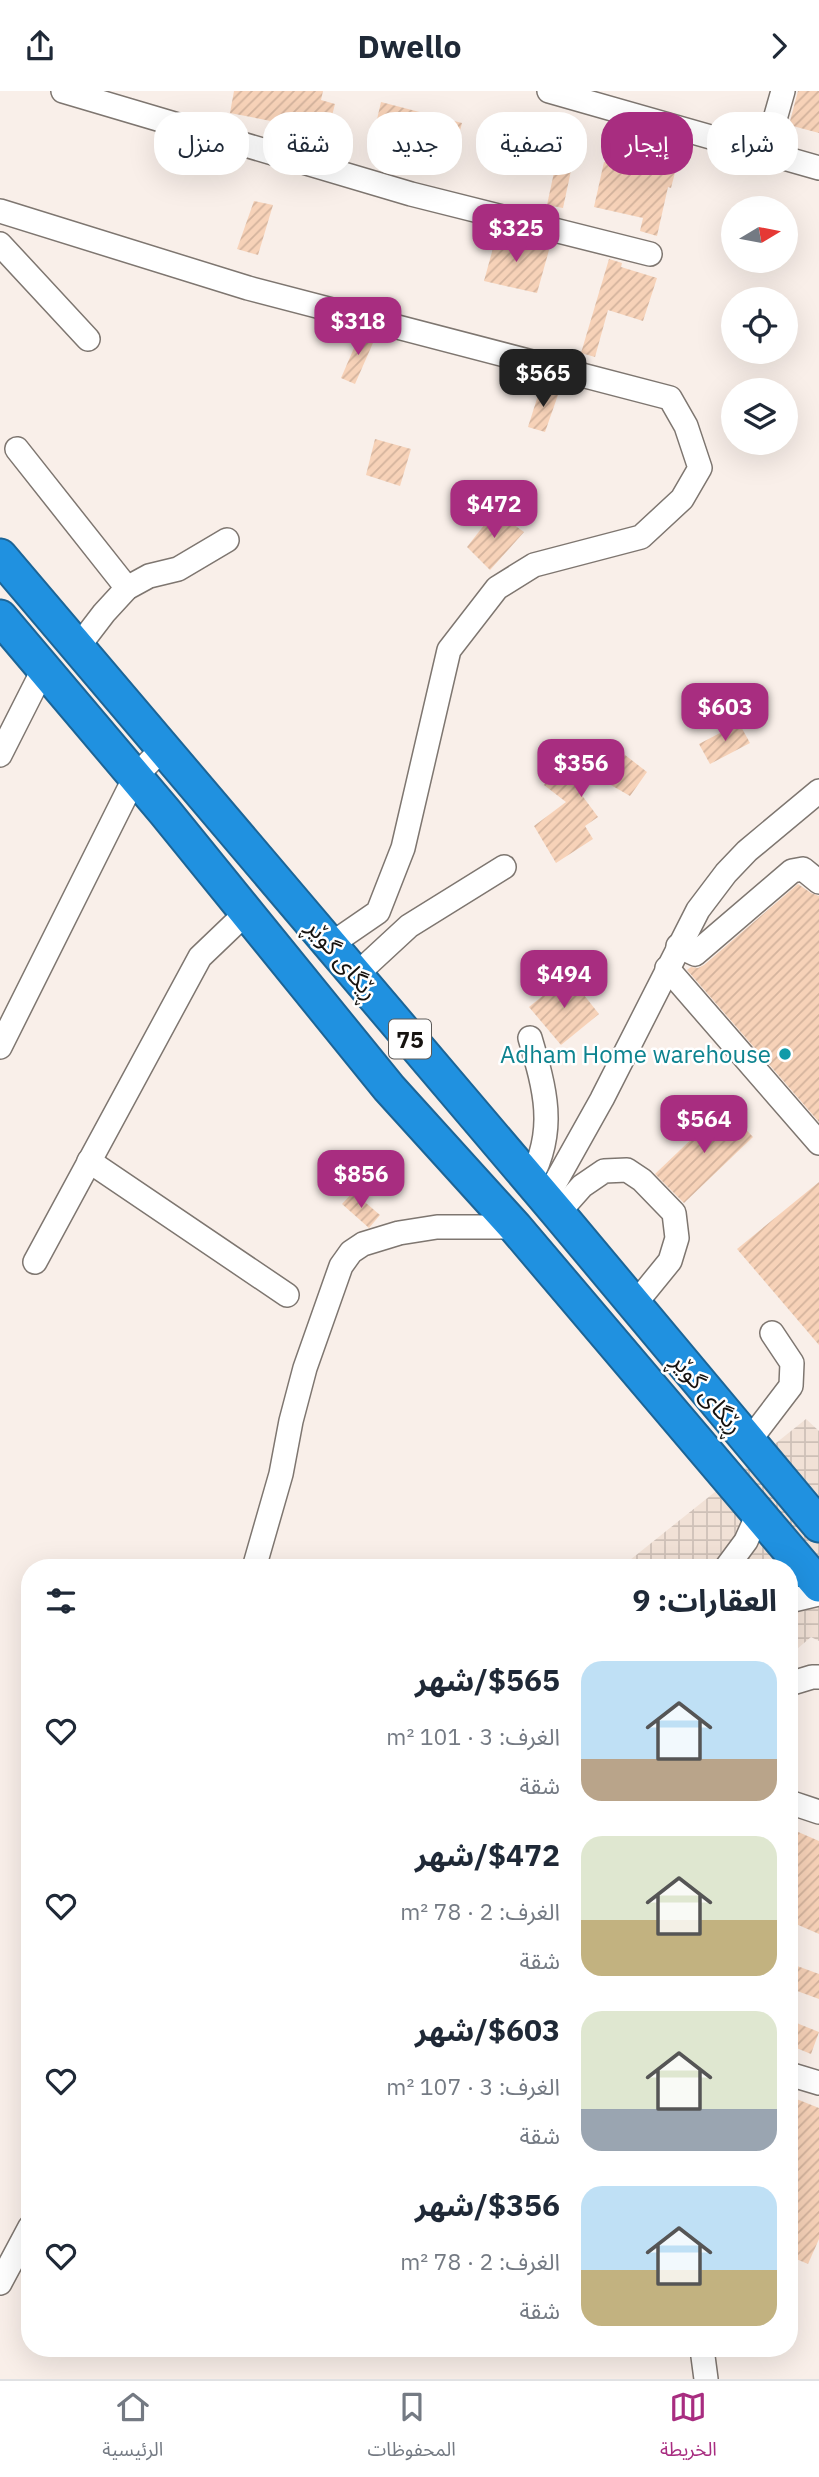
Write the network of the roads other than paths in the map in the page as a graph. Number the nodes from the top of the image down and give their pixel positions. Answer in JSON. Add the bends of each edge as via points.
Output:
{"nodes":[{"id":1,"x":62,"y":91,"type":"edge"},
{"id":2,"x":549,"y":91,"type":"edge"},
{"id":3,"x":783,"y":91,"type":"edge"},
{"id":4,"x":777,"y":112,"type":"edge"},
{"id":5,"x":707,"y":137,"type":"edge"},
{"id":6,"x":798,"y":162,"type":"edge"},
{"id":7,"x":819,"y":167,"type":"edge"},
{"id":8,"x":0,"y":211,"type":"edge"},
{"id":9,"x":0,"y":244,"type":"edge"},
{"id":10,"x":650,"y":254,"type":"dead end"},
{"id":11,"x":88,"y":339,"type":"dead end"},
{"id":12,"x":17,"y":449,"type":"dead end"},
{"id":13,"x":227,"y":540,"type":"dead end"},
{"id":14,"x":0,"y":556,"type":"edge"},
{"id":15,"x":127,"y":588,"type":"junction"},
{"id":16,"x":0,"y":617,"type":"edge"},
{"id":17,"x":78,"y":647,"type":"junction"},
{"id":18,"x":44,"y":669,"type":"junction"},
{"id":19,"x":163,"y":748,"type":"junction"},
{"id":20,"x":0,"y":755,"type":"edge"},
{"id":21,"x":135,"y":777,"type":"junction"},
{"id":22,"x":819,"y":792,"type":"edge"},
{"id":23,"x":504,"y":867,"type":"dead end"},
{"id":24,"x":819,"y":882,"type":"edge"},
{"id":25,"x":246,"y":912,"type":"junction"},
{"id":26,"x":330,"y":945,"type":"junction"},
{"id":27,"x":678,"y":946,"type":"junction"},
{"id":28,"x":667,"y":968,"type":"junction"},
{"id":29,"x":356,"y":975,"type":"junction"},
{"id":30,"x":530,"y":1038,"type":"dead end"},
{"id":31,"x":0,"y":1047,"type":"edge"},
{"id":32,"x":819,"y":1143,"type":"edge"},
{"id":33,"x":89,"y":1161,"type":"junction"},
{"id":34,"x":545,"y":1197,"type":"junction"},
{"id":35,"x":515,"y":1227,"type":"junction"},
{"id":36,"x":34,"y":1262,"type":"dead end"},
{"id":37,"x":287,"y":1295,"type":"dead end"},
{"id":38,"x":635,"y":1304,"type":"junction"},
{"id":39,"x":772,"y":1333,"type":"dead end"},
{"id":40,"x":749,"y":1441,"type":"junction"},
{"id":41,"x":758,"y":1514,"type":"junction"},
{"id":42,"x":819,"y":1525,"type":"edge"},
{"id":43,"x":257,"y":1559,"type":"edge"},
{"id":44,"x":733,"y":1559,"type":"edge"},
{"id":45,"x":797,"y":1559,"type":"edge"},
{"id":46,"x":798,"y":1561,"type":"edge"},
{"id":47,"x":819,"y":1585,"type":"edge"},
{"id":48,"x":819,"y":1594,"type":"edge"},
{"id":49,"x":798,"y":1599,"type":"edge"},
{"id":50,"x":819,"y":1677,"type":"edge"},
{"id":51,"x":798,"y":1681,"type":"edge"},
{"id":52,"x":798,"y":1805,"type":"edge"},
{"id":53,"x":819,"y":1812,"type":"edge"},
{"id":54,"x":798,"y":2077,"type":"edge"},
{"id":55,"x":819,"y":2083,"type":"edge"},
{"id":56,"x":21,"y":2244,"type":"edge"},
{"id":57,"x":0,"y":2283,"type":"edge"},
{"id":58,"x":703,"y":2357,"type":"edge"},
{"id":59,"x":706,"y":2379,"type":"edge"}],
"edges":[{"from":1,"to":10,"type":"street","via":[[411,194]]},
{"from":2,"to":5,"type":"street"},
{"from":3,"to":4,"type":"street"},
{"from":6,"to":7,"type":"street"},
{"from":8,"to":26,"type":"street","via":[[248,288],[670,398],[686,426],[700,468],[682,499],[641,537],[534,565],[497,588],[449,650],[403,848],[378,912]]},
{"from":9,"to":11,"type":"street"},
{"from":12,"to":15,"type":"street"},
{"from":13,"to":15,"type":"street","via":[[178,569],[149,576]]},
{"from":14,"to":17,"type":"highway","name":"ڕێگای گوێڕ","number":"75"},
{"from":15,"to":17,"type":"street"},
{"from":16,"to":18,"type":"highway","name":"ڕێگای گوێڕ","number":"75"},
{"from":17,"to":19,"type":"highway","name":"ڕێگای گوێڕ","number":"75"},
{"from":18,"to":20,"type":"street"},
{"from":18,"to":21,"type":"highway","name":"ڕێگای گوێڕ","number":"75"},
{"from":19,"to":21,"type":"street"},
{"from":19,"to":26,"type":"highway","name":"ڕێگای گوێڕ","number":"75"},
{"from":21,"to":25,"type":"highway","name":"ڕێگای گوێڕ","number":"75"},
{"from":21,"to":31,"type":"street"},
{"from":22,"to":27,"type":"street","via":[[726,873]]},
{"from":23,"to":29,"type":"street","via":[[409,926]]},
{"from":24,"to":27,"type":"street","via":[[803,869],[792,871],[695,954]]},
{"from":25,"to":33,"type":"street","via":[[200,957]]},
{"from":25,"to":35,"type":"highway","name":"ڕێگای گوێڕ","number":"75","via":[[388,1088]]},
{"from":26,"to":29,"type":"highway","name":"ڕێگای گوێڕ","number":"75"},
{"from":27,"to":28,"type":"street"},
{"from":28,"to":32,"type":"street"},
{"from":28,"to":34,"type":"street","via":[[602,1099]]},
{"from":29,"to":34,"type":"highway","name":"ڕێگای گوێڕ","number":"75"},
{"from":30,"to":34,"type":"street","via":[[545,1089],[541,1159]]},
{"from":33,"to":36,"type":"street"},
{"from":33,"to":37,"type":"street"},
{"from":34,"to":38,"type":"highway","name":"ڕێگای گوێڕ","number":"75"},
{"from":34,"to":38,"type":"street","via":[[582,1186],[604,1171],[627,1170],[674,1213],[677,1238],[670,1261]]},
{"from":35,"to":41,"type":"highway","name":"ڕێگای گوێڕ","number":"75"},
{"from":35,"to":43,"type":"street","via":[[437,1227],[399,1233],[351,1252],[341,1266],[305,1369]]},
{"from":38,"to":40,"type":"highway","name":"ڕێگای گوێڕ","number":"75"},
{"from":39,"to":40,"type":"street","via":[[792,1363],[791,1386]]},
{"from":40,"to":42,"type":"highway","name":"ڕێگای گوێڕ","number":"75"},
{"from":41,"to":44,"type":"street"},
{"from":41,"to":45,"type":"highway","name":"ڕێگای گوێڕ","number":"75"},
{"from":46,"to":47,"type":"highway","name":"ڕێگای گوێڕ","number":"75"},
{"from":48,"to":49,"type":"street"},
{"from":50,"to":51,"type":"street"},
{"from":52,"to":53,"type":"street"},
{"from":54,"to":55,"type":"street"},
{"from":56,"to":57,"type":"street"},
{"from":58,"to":59,"type":"street"}]}
